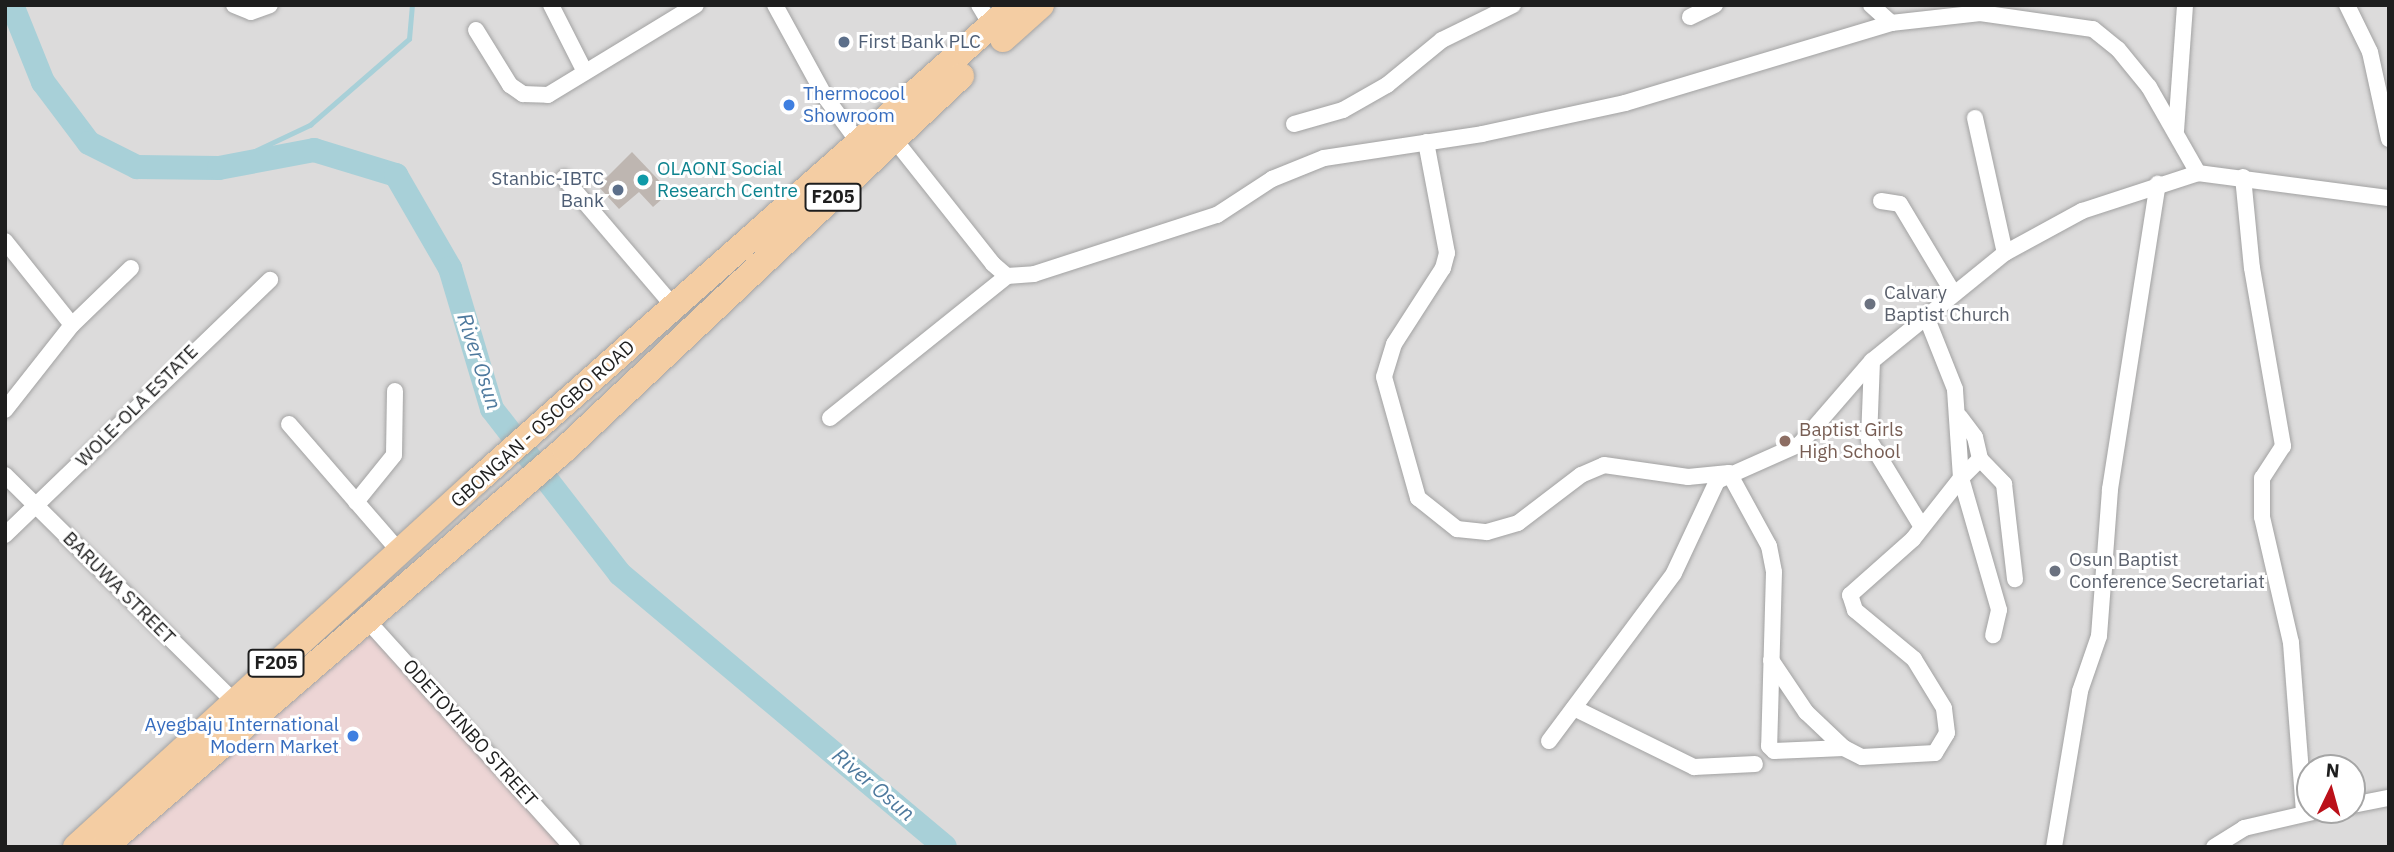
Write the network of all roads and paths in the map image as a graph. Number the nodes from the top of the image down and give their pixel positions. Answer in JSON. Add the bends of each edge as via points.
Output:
{"nodes":[{"id":1,"x":234,"y":5,"type":"edge"},
{"id":2,"x":270,"y":5,"type":"edge"},
{"id":3,"x":551,"y":5,"type":"edge"},
{"id":4,"x":696,"y":5,"type":"edge"},
{"id":5,"x":775,"y":5,"type":"edge"},
{"id":6,"x":1014,"y":5,"type":"edge"},
{"id":7,"x":1041,"y":5,"type":"edge"},
{"id":8,"x":1513,"y":5,"type":"edge"},
{"id":9,"x":1715,"y":5,"type":"edge"},
{"id":10,"x":1871,"y":5,"type":"edge"},
{"id":11,"x":2185,"y":5,"type":"edge"},
{"id":12,"x":2347,"y":5,"type":"edge"},
{"id":13,"x":985,"y":15,"type":"edge"},
{"id":14,"x":1690,"y":17,"type":"dead end"},
{"id":15,"x":1891,"y":23,"type":"junction"},
{"id":16,"x":476,"y":30,"type":"dead end"},
{"id":17,"x":585,"y":72,"type":"junction"},
{"id":18,"x":1975,"y":118,"type":"dead end"},
{"id":19,"x":1294,"y":124,"type":"dead end"},
{"id":20,"x":2176,"y":131,"type":"junction"},
{"id":21,"x":894,"y":139,"type":"junction"},
{"id":22,"x":2389,"y":139,"type":"edge"},
{"id":23,"x":1426,"y":142,"type":"junction"},
{"id":24,"x":859,"y":143,"type":"junction"},
{"id":25,"x":2198,"y":173,"type":"junction"},
{"id":26,"x":2243,"y":177,"type":"junction"},
{"id":27,"x":564,"y":178,"type":"dead end"},
{"id":28,"x":2158,"y":184,"type":"junction"},
{"id":29,"x":2389,"y":198,"type":"edge"},
{"id":30,"x":1881,"y":201,"type":"dead end"},
{"id":31,"x":5,"y":241,"type":"edge"},
{"id":32,"x":2005,"y":253,"type":"junction"},
{"id":33,"x":131,"y":268,"type":"dead end"},
{"id":34,"x":1007,"y":276,"type":"junction"},
{"id":35,"x":270,"y":280,"type":"dead end"},
{"id":36,"x":1952,"y":291,"type":"junction"},
{"id":37,"x":674,"y":307,"type":"junction"},
{"id":38,"x":1926,"y":316,"type":"junction"},
{"id":39,"x":72,"y":325,"type":"junction"},
{"id":40,"x":1872,"y":361,"type":"junction"},
{"id":41,"x":395,"y":391,"type":"dead end"},
{"id":42,"x":5,"y":410,"type":"edge"},
{"id":43,"x":1960,"y":417,"type":"junction"},
{"id":44,"x":830,"y":418,"type":"dead end"},
{"id":45,"x":289,"y":424,"type":"dead end"},
{"id":46,"x":1980,"y":459,"type":"junction"},
{"id":47,"x":1729,"y":473,"type":"junction"},
{"id":48,"x":5,"y":475,"type":"edge"},
{"id":49,"x":1961,"y":478,"type":"junction"},
{"id":50,"x":356,"y":502,"type":"junction"},
{"id":51,"x":36,"y":506,"type":"junction"},
{"id":52,"x":1922,"y":527,"type":"junction"},
{"id":53,"x":5,"y":535,"type":"edge"},
{"id":54,"x":400,"y":552,"type":"junction"},
{"id":55,"x":2015,"y":579,"type":"dead end"},
{"id":56,"x":367,"y":620,"type":"junction"},
{"id":57,"x":1993,"y":635,"type":"dead end"},
{"id":58,"x":1771,"y":660,"type":"junction"},
{"id":59,"x":233,"y":701,"type":"junction"},
{"id":60,"x":1574,"y":708,"type":"junction"},
{"id":61,"x":1549,"y":741,"type":"dead end"},
{"id":62,"x":1844,"y":748,"type":"junction"},
{"id":63,"x":2299,"y":754,"type":"edge"},
{"id":64,"x":1755,"y":764,"type":"dead end"},
{"id":65,"x":2389,"y":798,"type":"edge"},
{"id":66,"x":2366,"y":802,"type":"edge"},
{"id":67,"x":2296,"y":815,"type":"edge"},
{"id":68,"x":76,"y":847,"type":"edge"},
{"id":69,"x":104,"y":847,"type":"edge"},
{"id":70,"x":572,"y":847,"type":"edge"},
{"id":71,"x":2054,"y":847,"type":"edge"},
{"id":72,"x":2214,"y":847,"type":"edge"}],
"edges":[{"from":1,"to":2,"type":"street","via":[[251,12]]},
{"from":3,"to":17,"type":"street"},
{"from":4,"to":17,"type":"street"},
{"from":5,"to":24,"type":"street","via":[[827,98]]},
{"from":6,"to":13,"type":"main road","name":"GBONGAN - OSOGBO ROAD","number":"F205"},
{"from":7,"to":21,"type":"main road","name":"GBONGAN - OSOGBO ROAD","number":"F205"},
{"from":8,"to":19,"type":"street","via":[[1442,40],[1387,85],[1343,110]]},
{"from":9,"to":14,"type":"street"},
{"from":10,"to":15,"type":"street"},
{"from":11,"to":20,"type":"street"},
{"from":12,"to":22,"type":"street","via":[[2370,52]]},
{"from":13,"to":24,"type":"main road","name":"GBONGAN - OSOGBO ROAD","number":"F205"},
{"from":15,"to":20,"type":"street","via":[[1980,13],[2093,29],[2118,49]]},
{"from":15,"to":23,"type":"street","via":[[1625,103]]},
{"from":16,"to":17,"type":"street","via":[[497,72],[523,94],[558,92]]},
{"from":18,"to":32,"type":"street"},
{"from":20,"to":25,"type":"street"},
{"from":21,"to":34,"type":"street","via":[[969,238]]},
{"from":21,"to":56,"type":"main road","name":"GBONGAN - OSOGBO ROAD","number":"F205","via":[[627,391]]},
{"from":23,"to":34,"type":"street","via":[[1313,162],[1272,178],[1217,215],[1068,267]]},
{"from":23,"to":47,"type":"street","via":[[1447,253],[1394,344],[1384,377],[1418,498],[1457,529],[1487,532],[1518,523],[1581,475],[1604,465],[1688,477]]},
{"from":24,"to":37,"type":"main road","name":"GBONGAN - OSOGBO ROAD","number":"F205"},
{"from":25,"to":26,"type":"street"},
{"from":25,"to":28,"type":"street"},
{"from":26,"to":29,"type":"street"},
{"from":26,"to":63,"type":"street","via":[[2252,268],[2283,446],[2262,478],[2262,517],[2291,643]]},
{"from":27,"to":37,"type":"street"},
{"from":28,"to":32,"type":"street","via":[[2082,211]]},
{"from":28,"to":71,"type":"street","via":[[2110,489],[2099,636],[2080,691]]},
{"from":30,"to":36,"type":"street","via":[[1900,204]]},
{"from":31,"to":39,"type":"street"},
{"from":32,"to":36,"type":"street"},
{"from":33,"to":39,"type":"street"},
{"from":34,"to":44,"type":"street"},
{"from":35,"to":51,"type":"street","name":"WOLE-OLA ESTATE"},
{"from":36,"to":38,"type":"street"},
{"from":37,"to":54,"type":"main road","name":"GBONGAN - OSOGBO ROAD","number":"F205"},
{"from":38,"to":40,"type":"street"},
{"from":38,"to":43,"type":"street","via":[[1955,389]]},
{"from":39,"to":42,"type":"street"},
{"from":40,"to":47,"type":"street","via":[[1800,443]]},
{"from":40,"to":52,"type":"street","via":[[1869,440]]},
{"from":41,"to":50,"type":"street","via":[[394,455]]},
{"from":43,"to":46,"type":"street","via":[[1975,437]]},
{"from":43,"to":49,"type":"street"},
{"from":45,"to":50,"type":"street"},
{"from":46,"to":49,"type":"street"},
{"from":46,"to":55,"type":"street","via":[[2004,484]]},
{"from":47,"to":58,"type":"street","via":[[1769,546],[1774,572]]},
{"from":47,"to":60,"type":"street","via":[[1706,500],[1674,573]]},
{"from":48,"to":51,"type":"street","name":"BARUWA STREET"},
{"from":49,"to":52,"type":"street"},
{"from":49,"to":57,"type":"street","via":[[1999,610]]},
{"from":50,"to":54,"type":"street"},
{"from":51,"to":53,"type":"street","name":"WOLE-OLA ESTATE"},
{"from":51,"to":59,"type":"street","name":"BARUWA STREET"},
{"from":52,"to":62,"type":"street","via":[[1850,595],[1851,603],[1914,659],[1944,708],[1947,733],[1935,753],[1916,758],[1862,757]]},
{"from":54,"to":59,"type":"main road","name":"GBONGAN - OSOGBO ROAD","number":"F205"},
{"from":56,"to":69,"type":"main road","name":"GBONGAN - OSOGBO ROAD","number":"F205"},
{"from":56,"to":70,"type":"street","name":"ODETOYINBO STREET"},
{"from":58,"to":62,"type":"street","via":[[1806,712]]},
{"from":58,"to":62,"type":"street","via":[[1771,749]]},
{"from":59,"to":68,"type":"main road","name":"GBONGAN - OSOGBO ROAD","number":"F205"},
{"from":60,"to":61,"type":"street"},
{"from":60,"to":64,"type":"street","via":[[1700,769]]},
{"from":65,"to":66,"type":"street"},
{"from":67,"to":72,"type":"street","via":[[2244,828]]}]}
